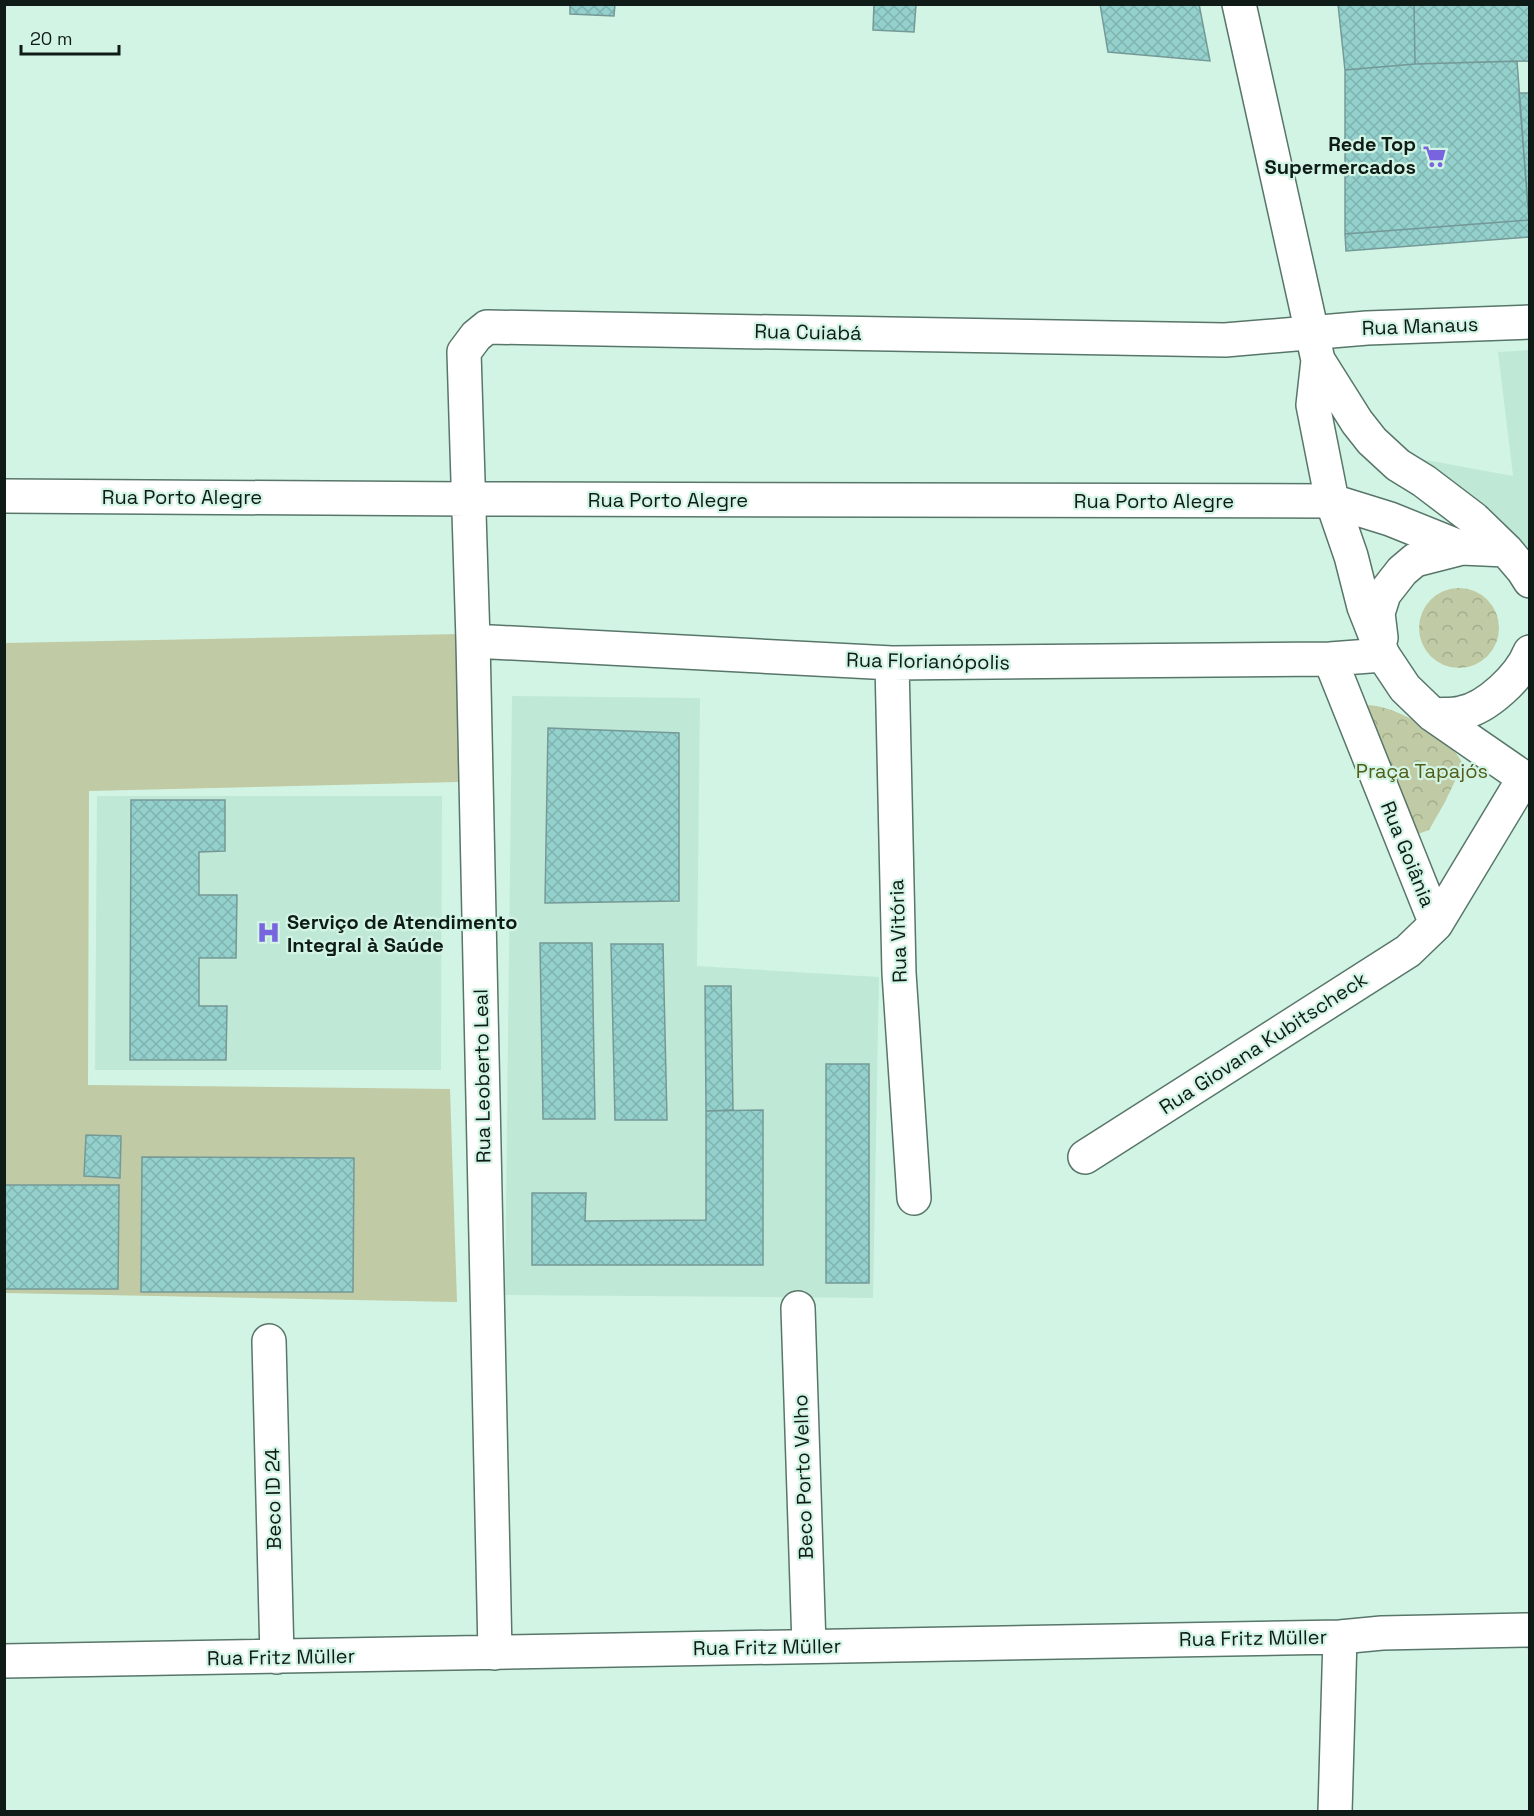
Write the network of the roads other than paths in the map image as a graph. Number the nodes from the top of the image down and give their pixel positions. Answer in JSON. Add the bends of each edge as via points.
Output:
{"nodes":[{"id":1,"x":1239,"y":4,"type":"edge"},
{"id":2,"x":1530,"y":322,"type":"edge"},
{"id":3,"x":1314,"y":347,"type":"junction"},
{"id":4,"x":4,"y":496,"type":"edge"},
{"id":5,"x":469,"y":499,"type":"junction"},
{"id":6,"x":1332,"y":501,"type":"junction"},
{"id":7,"x":1462,"y":548,"type":"junction"},
{"id":8,"x":1506,"y":550,"type":"junction"},
{"id":9,"x":1530,"y":581,"type":"edge"},
{"id":10,"x":473,"y":641,"type":"junction"},
{"id":11,"x":1530,"y":652,"type":"edge"},
{"id":12,"x":1383,"y":654,"type":"junction"},
{"id":13,"x":1330,"y":659,"type":"junction"},
{"id":14,"x":892,"y":663,"type":"junction"},
{"id":15,"x":1433,"y":715,"type":"junction"},
{"id":16,"x":1527,"y":780,"type":"edge"},
{"id":17,"x":1436,"y":924,"type":"junction"},
{"id":18,"x":1085,"y":1157,"type":"dead end"},
{"id":19,"x":914,"y":1198,"type":"dead end"},
{"id":20,"x":798,"y":1308,"type":"dead end"},
{"id":21,"x":269,"y":1341,"type":"dead end"},
{"id":22,"x":1530,"y":1630,"type":"edge"},
{"id":23,"x":1340,"y":1636,"type":"junction"},
{"id":24,"x":808,"y":1646,"type":"junction"},
{"id":25,"x":495,"y":1653,"type":"junction"},
{"id":26,"x":277,"y":1657,"type":"junction"},
{"id":27,"x":4,"y":1661,"type":"edge"},
{"id":28,"x":1335,"y":1812,"type":"edge"}],
"edges":[{"from":1,"to":3,"type":"street"},
{"from":2,"to":3,"type":"street","name":"Rua Manaus","via":[[1366,328]]},
{"from":3,"to":5,"type":"street","name":"Rua Cuiabá","via":[[1225,340],[487,327],[464,352]]},
{"from":3,"to":6,"type":"street","via":[[1313,405]]},
{"from":3,"to":8,"type":"street","via":[[1357,423],[1372,441],[1398,465],[1474,519]]},
{"from":4,"to":5,"type":"street","name":"Rua Porto Alegre"},
{"from":5,"to":6,"type":"street","name":"Rua Porto Alegre"},
{"from":5,"to":10,"type":"street","name":"Rua Leoberto Leal"},
{"from":6,"to":7,"type":"street","name":"Rua Porto Alegre"},
{"from":6,"to":12,"type":"street","via":[[1364,607]]},
{"from":7,"to":8,"type":"street"},
{"from":7,"to":12,"type":"street","via":[[1415,560],[1384,594],[1378,614]]},
{"from":8,"to":9,"type":"street"},
{"from":10,"to":14,"type":"street","name":"Rua Florianópolis"},
{"from":10,"to":25,"type":"street","name":"Rua Leoberto Leal"},
{"from":11,"to":15,"type":"street","via":[[1507,686],[1486,703],[1462,713]]},
{"from":12,"to":13,"type":"street","name":"Rua Florianópolis"},
{"from":12,"to":15,"type":"street","via":[[1405,687]]},
{"from":13,"to":14,"type":"street","name":"Rua Florianópolis"},
{"from":13,"to":17,"type":"street","name":"Rua Goiânia"},
{"from":14,"to":19,"type":"street","name":"Rua Vitória","via":[[899,973]]},
{"from":15,"to":16,"type":"street"},
{"from":16,"to":17,"type":"street","name":"Rua Goiânia"},
{"from":17,"to":18,"type":"street","name":"Rua Giovana Kubitscheck","via":[[1408,951]]},
{"from":20,"to":24,"type":"street","name":"Beco Porto Velho"},
{"from":21,"to":26,"type":"street","name":"Beco ID 24"},
{"from":22,"to":23,"type":"street","name":"Rua Fritz Müller"},
{"from":23,"to":24,"type":"street","name":"Rua Fritz Müller"},
{"from":23,"to":28,"type":"street"},
{"from":24,"to":25,"type":"street","name":"Rua Fritz Müller"},
{"from":25,"to":26,"type":"street","name":"Rua Fritz Müller"},
{"from":26,"to":27,"type":"street","name":"Rua Fritz Müller"}]}
